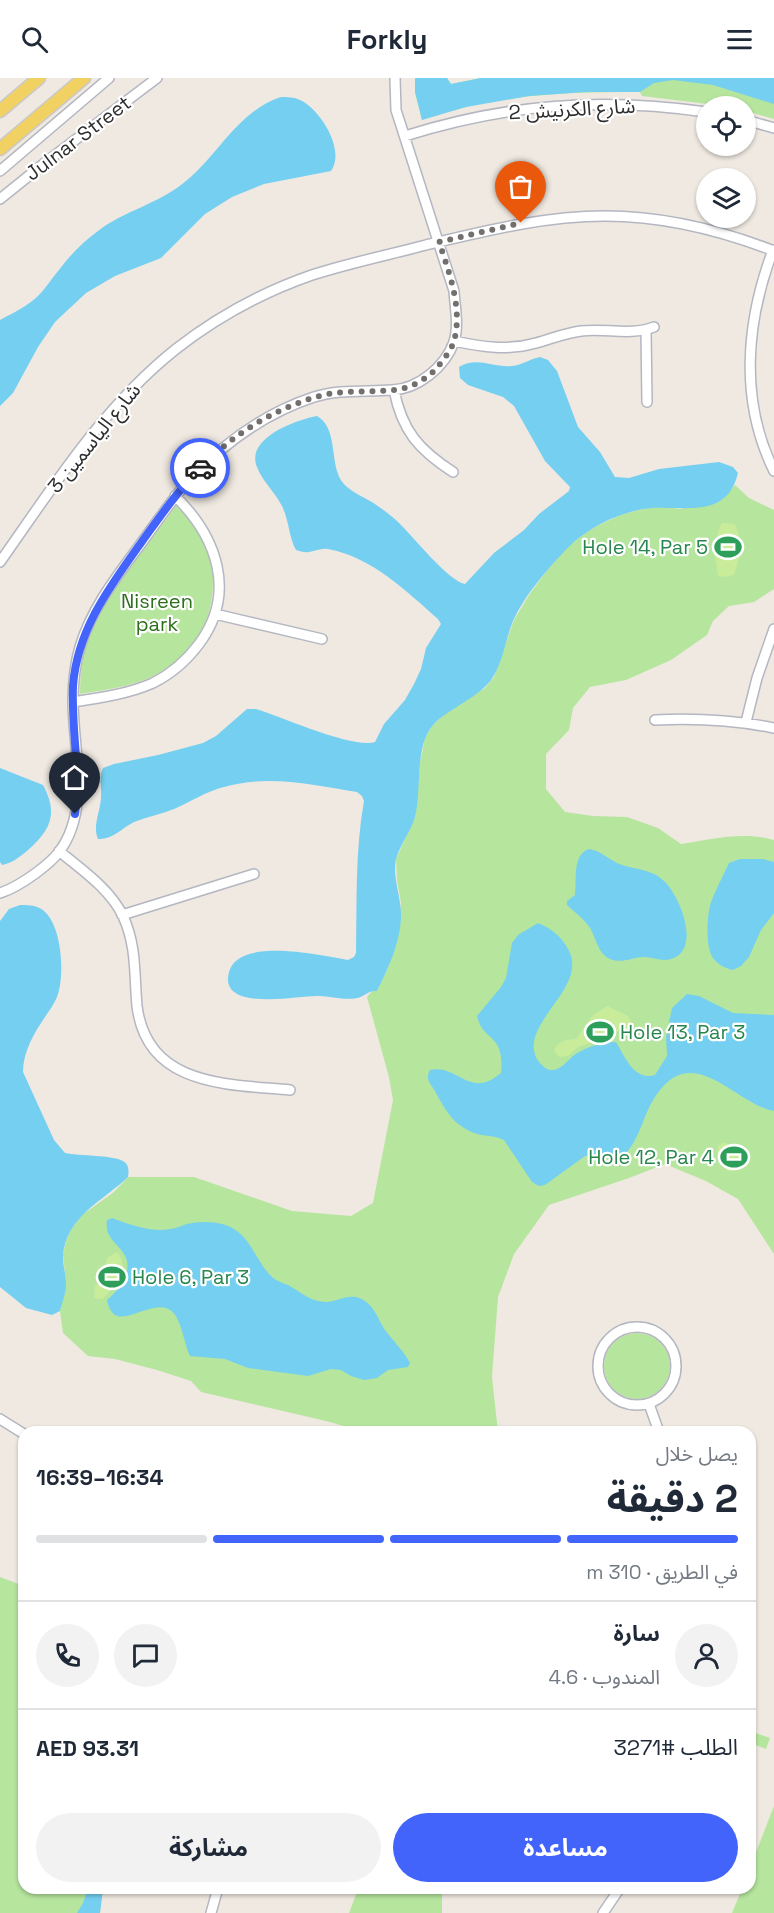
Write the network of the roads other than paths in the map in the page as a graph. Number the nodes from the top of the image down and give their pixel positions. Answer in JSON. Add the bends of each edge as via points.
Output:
{"nodes":[{"id":1,"x":39,"y":78,"type":"edge"},
{"id":2,"x":84,"y":78,"type":"edge"},
{"id":3,"x":109,"y":78,"type":"edge"},
{"id":4,"x":157,"y":78,"type":"edge"},
{"id":5,"x":395,"y":78,"type":"edge"},
{"id":6,"x":0,"y":111,"type":"edge"},
{"id":7,"x":696,"y":111,"type":"edge"},
{"id":8,"x":756,"y":123,"type":"edge"},
{"id":9,"x":774,"y":128,"type":"edge"},
{"id":10,"x":405,"y":136,"type":"junction"},
{"id":11,"x":0,"y":149,"type":"edge"},
{"id":12,"x":0,"y":171,"type":"edge"},
{"id":13,"x":0,"y":199,"type":"edge"},
{"id":14,"x":439,"y":242,"type":"junction"},
{"id":15,"x":774,"y":250,"type":"edge"},
{"id":16,"x":454,"y":341,"type":"junction"},
{"id":17,"x":394,"y":390,"type":"junction"},
{"id":18,"x":647,"y":402,"type":"dead end"},
{"id":19,"x":774,"y":471,"type":"edge"},
{"id":20,"x":453,"y":472,"type":"dead end"},
{"id":21,"x":175,"y":496,"type":"junction"},
{"id":22,"x":0,"y":562,"type":"edge"},
{"id":23,"x":215,"y":614,"type":"junction"},
{"id":24,"x":774,"y":629,"type":"edge"},
{"id":25,"x":322,"y":639,"type":"dead end"},
{"id":26,"x":73,"y":702,"type":"junction"},
{"id":27,"x":655,"y":720,"type":"dead end"},
{"id":28,"x":746,"y":722,"type":"junction"},
{"id":29,"x":774,"y":728,"type":"edge"},
{"id":30,"x":59,"y":851,"type":"junction"},
{"id":31,"x":254,"y":874,"type":"dead end"},
{"id":32,"x":0,"y":893,"type":"edge"},
{"id":33,"x":122,"y":915,"type":"junction"},
{"id":34,"x":290,"y":1090,"type":"dead end"},
{"id":35,"x":649,"y":1404,"type":"junction"},
{"id":36,"x":0,"y":1419,"type":"edge"},
{"id":37,"x":656,"y":1426,"type":"edge"},
{"id":38,"x":18,"y":1430,"type":"edge"},
{"id":39,"x":216,"y":1894,"type":"edge"},
{"id":40,"x":616,"y":1894,"type":"edge"},
{"id":41,"x":211,"y":1913,"type":"edge"},
{"id":42,"x":603,"y":1913,"type":"edge"}],
"edges":[{"from":1,"to":6,"type":"main road"},
{"from":2,"to":11,"type":"main road"},
{"from":3,"to":12,"type":"street"},
{"from":4,"to":13,"type":"street","name":"Julnar Street"},
{"from":5,"to":10,"type":"street","via":[[396,110]]},
{"from":7,"to":10,"type":"street","name":"شارع الكرنيش 2","via":[[644,104],[554,105],[463,119]]},
{"from":8,"to":9,"type":"street"},
{"from":10,"to":14,"type":"street"},
{"from":14,"to":15,"type":"street","name":"شارع الياسمين 3","via":[[521,223],[607,216],[692,225]]},
{"from":14,"to":16,"type":"street","via":[[454,291]]},
{"from":14,"to":22,"type":"street","name":"شارع الياسمين 3","via":[[284,286],[228,314],[176,349],[95,430]]},
{"from":15,"to":19,"type":"street","via":[[753,316],[749,367],[756,421]]},
{"from":16,"to":17,"type":"street","via":[[430,374],[413,385]]},
{"from":16,"to":18,"type":"street","via":[[516,348],[582,331],[650,329]]},
{"from":17,"to":20,"type":"street","via":[[397,407],[411,436],[433,459]]},
{"from":17,"to":21,"type":"street","via":[[343,392],[293,404],[252,426],[218,451]]},
{"from":21,"to":23,"type":"street","via":[[204,530],[213,550],[219,593]]},
{"from":21,"to":26,"type":"street","via":[[94,614],[80,647]]},
{"from":23,"to":25,"type":"street"},
{"from":23,"to":26,"type":"street","via":[[192,654],[156,682]]},
{"from":24,"to":28,"type":"street"},
{"from":26,"to":30,"type":"street","via":[[78,794],[69,833]]},
{"from":27,"to":28,"type":"street"},
{"from":28,"to":29,"type":"street"},
{"from":30,"to":32,"type":"street","via":[[26,881]]},
{"from":30,"to":33,"type":"street","via":[[102,888]]},
{"from":31,"to":33,"type":"street"},
{"from":33,"to":34,"type":"street","via":[[135,958],[139,1017],[149,1041],[167,1063],[207,1081]]},
{"from":35,"to":35,"type":"street","via":[[670,1389],[677,1364],[667,1340],[645,1327],[632,1327],[609,1338],[598,1362],[599,1375],[612,1397],[636,1406]]},
{"from":35,"to":37,"type":"street"},
{"from":36,"to":38,"type":"street"},
{"from":39,"to":41,"type":"street"},
{"from":40,"to":42,"type":"street"}]}
